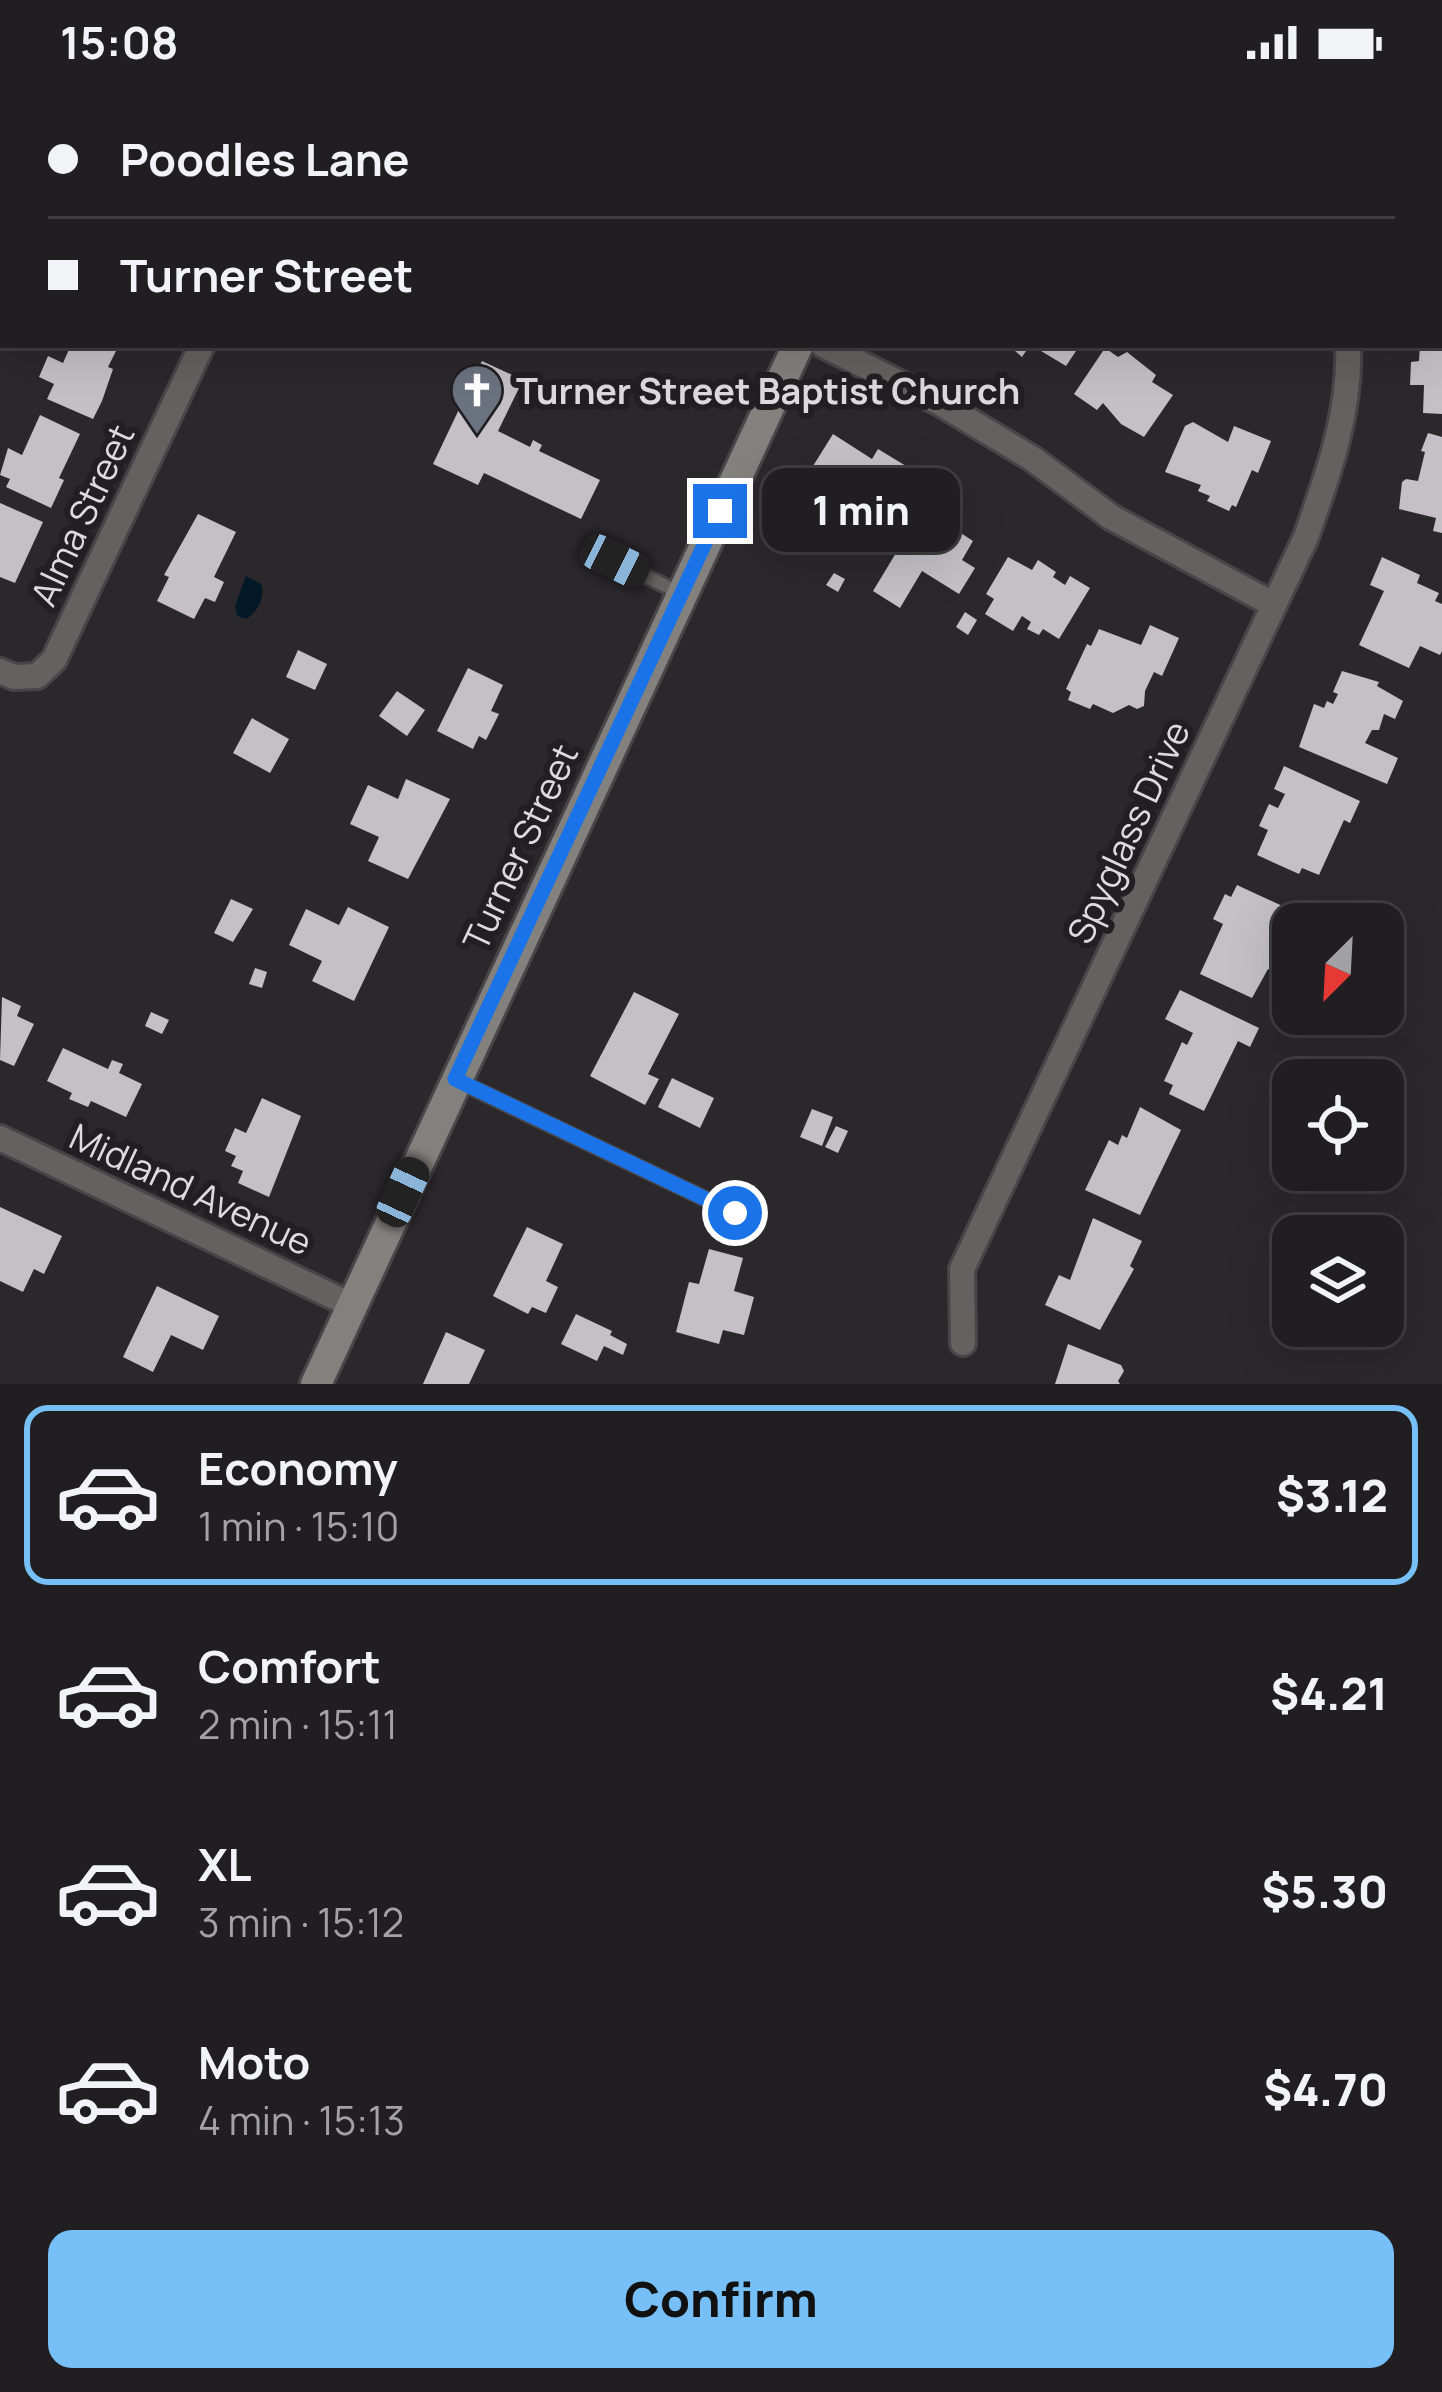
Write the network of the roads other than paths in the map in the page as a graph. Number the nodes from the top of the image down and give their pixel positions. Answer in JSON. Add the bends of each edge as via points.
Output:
{"nodes":[{"id":1,"x":201,"y":348,"type":"edge"},
{"id":2,"x":797,"y":348,"type":"edge"},
{"id":3,"x":829,"y":348,"type":"edge"},
{"id":4,"x":1348,"y":348,"type":"edge"},
{"id":5,"x":615,"y":561,"type":"dead end"},
{"id":6,"x":681,"y":594,"type":"junction"},
{"id":7,"x":1274,"y":604,"type":"junction"},
{"id":8,"x":0,"y":671,"type":"edge"},
{"id":9,"x":455,"y":1079,"type":"junction"},
{"id":10,"x":0,"y":1138,"type":"edge"},
{"id":11,"x":735,"y":1213,"type":"dead end"},
{"id":12,"x":351,"y":1305,"type":"junction"},
{"id":13,"x":963,"y":1343,"type":"dead end"},
{"id":14,"x":316,"y":1384,"type":"edge"}],
"edges":[{"from":1,"to":8,"type":"street","name":"Alma Street","via":[[53,660],[38,676]]},
{"from":2,"to":6,"type":"street","name":"Turner Street"},
{"from":3,"to":7,"type":"street","via":[[940,403],[1112,517]]},
{"from":4,"to":7,"type":"street","name":"Spyglass Drive","via":[[1332,465]]},
{"from":5,"to":6,"type":"lane"},
{"from":6,"to":9,"type":"street","name":"Turner Street"},
{"from":7,"to":13,"type":"street","name":"Spyglass Drive","via":[[962,1269]]},
{"from":9,"to":11,"type":"lane"},
{"from":9,"to":12,"type":"street","name":"Turner Street"},
{"from":10,"to":12,"type":"street","name":"Midland Avenue"},
{"from":12,"to":14,"type":"street","name":"Turner Street"}]}
